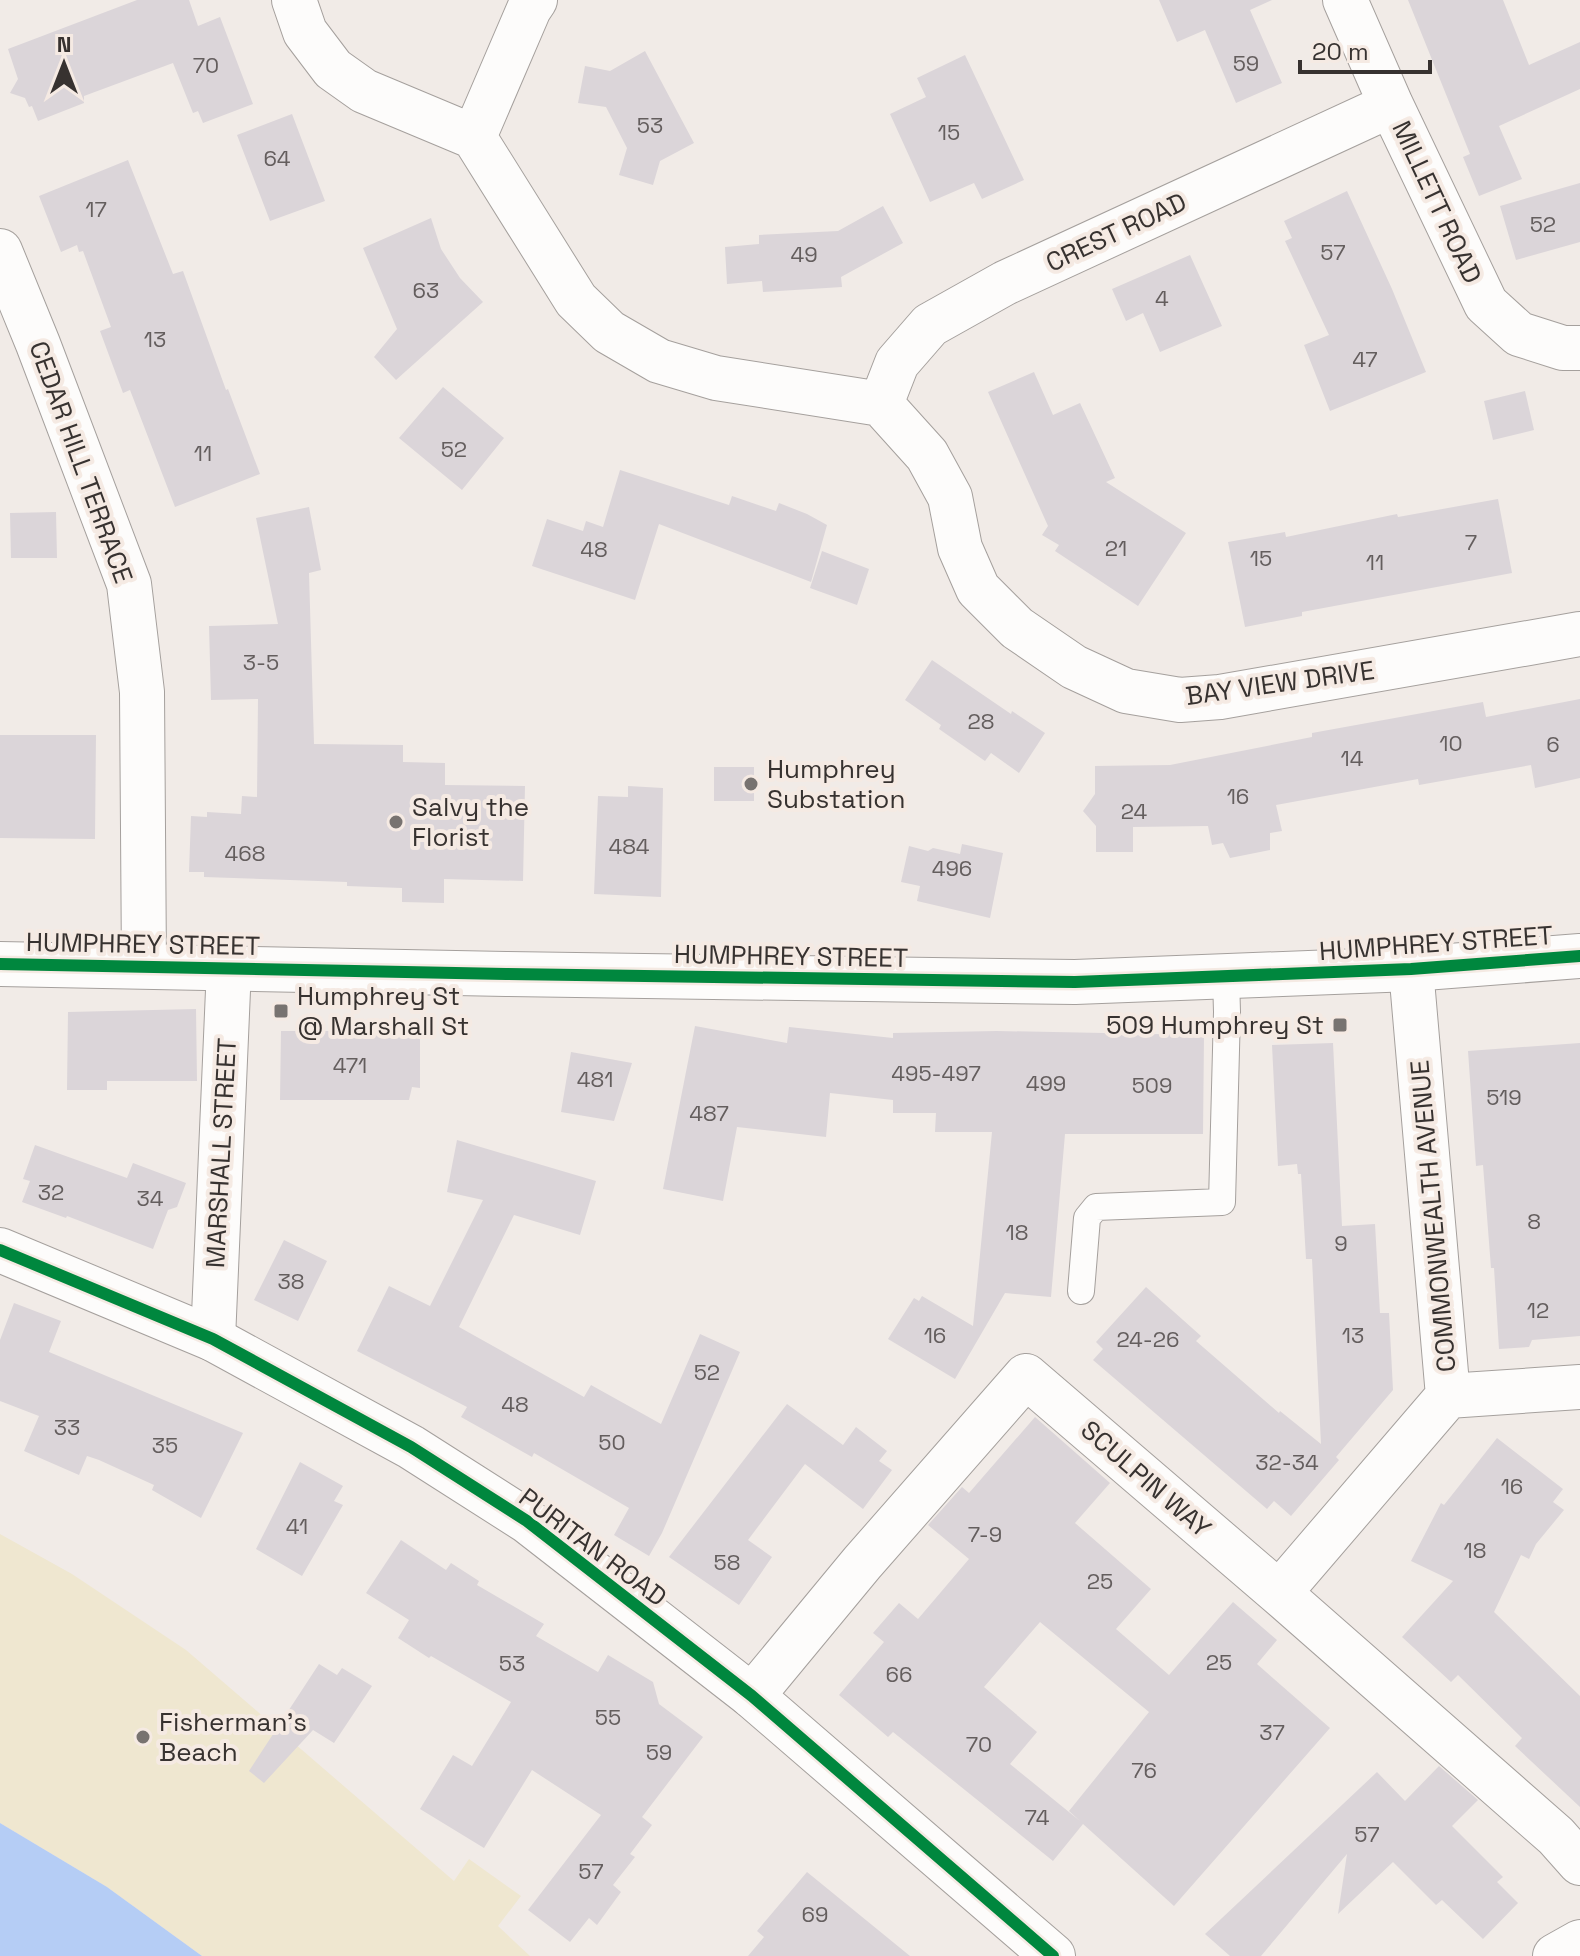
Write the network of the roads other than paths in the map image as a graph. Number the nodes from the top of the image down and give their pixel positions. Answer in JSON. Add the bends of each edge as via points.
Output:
{"nodes":[{"id":1,"x":294,"y":0,"type":"edge"},
{"id":2,"x":535,"y":0,"type":"edge"},
{"id":3,"x":1345,"y":0,"type":"edge"},
{"id":4,"x":1391,"y":105,"type":"junction"},
{"id":5,"x":474,"y":137,"type":"junction"},
{"id":6,"x":0,"y":251,"type":"edge"},
{"id":7,"x":1580,"y":348,"type":"edge"},
{"id":8,"x":881,"y":404,"type":"junction"},
{"id":9,"x":1580,"y":634,"type":"edge"},
{"id":10,"x":1580,"y":956,"type":"edge"},
{"id":11,"x":0,"y":964,"type":"edge"},
{"id":12,"x":144,"y":966,"type":"junction"},
{"id":13,"x":229,"y":967,"type":"junction"},
{"id":14,"x":1411,"y":969,"type":"junction"},
{"id":15,"x":1226,"y":977,"type":"junction"},
{"id":16,"x":0,"y":1250,"type":"edge"},
{"id":17,"x":1081,"y":1291,"type":"dead end"},
{"id":18,"x":213,"y":1339,"type":"junction"},
{"id":19,"x":1580,"y":1387,"type":"edge"},
{"id":20,"x":1448,"y":1396,"type":"junction"},
{"id":21,"x":1279,"y":1593,"type":"junction"},
{"id":22,"x":752,"y":1696,"type":"junction"},
{"id":23,"x":1580,"y":1863,"type":"edge"},
{"id":24,"x":1580,"y":1942,"type":"edge"},
{"id":25,"x":1053,"y":1956,"type":"edge"},
{"id":26,"x":1555,"y":1956,"type":"edge"}],
"edges":[{"from":1,"to":5,"type":"street","via":[[305,32],[333,69],[364,91]]},
{"from":2,"to":5,"type":"street"},
{"from":3,"to":4,"type":"street","name":"MILLETT ROAD"},
{"from":4,"to":7,"type":"street","name":"MILLETT ROAD","via":[[1486,304],[1519,334]]},
{"from":4,"to":8,"type":"street","name":"CREST ROAD","via":[[1005,283],[930,325],[897,363]]},
{"from":5,"to":8,"type":"street","via":[[576,300],[609,332],[659,361],[716,378]]},
{"from":6,"to":12,"type":"street","name":"CEDAR HILL TERRACE","via":[[129,584],[142,692]]},
{"from":8,"to":9,"type":"street","name":"BAY VIEW DRIVE","via":[[927,455],[950,497],[960,548],[978,589],[1017,628],[1074,667],[1126,691],[1180,700],[1220,697]]},
{"from":10,"to":14,"type":"street","name":"HUMPHREY STREET"},
{"from":11,"to":12,"type":"street","name":"HUMPHREY STREET"},
{"from":12,"to":13,"type":"street","name":"HUMPHREY STREET"},
{"from":13,"to":15,"type":"street","name":"HUMPHREY STREET","via":[[1075,982]]},
{"from":13,"to":18,"type":"street","name":"MARSHALL STREET"},
{"from":14,"to":15,"type":"street","name":"HUMPHREY STREET"},
{"from":14,"to":20,"type":"street","name":"COMMONWEALTH AVENUE"},
{"from":15,"to":17,"type":"lane","via":[[1222,1202],[1096,1207],[1087,1218]]},
{"from":16,"to":18,"type":"street","name":"PURITAN ROAD"},
{"from":18,"to":22,"type":"street","name":"PURITAN ROAD","via":[[411,1447],[527,1521]]},
{"from":19,"to":20,"type":"street"},
{"from":20,"to":21,"type":"street","name":"COMMONWEALTH AVENUE"},
{"from":21,"to":22,"type":"street","name":"SCULPIN WAY","via":[[1026,1376]]},
{"from":21,"to":23,"type":"street","name":"SCULPIN WAY","via":[[1556,1836]]},
{"from":22,"to":25,"type":"street","name":"PURITAN ROAD"},
{"from":24,"to":26,"type":"street"}]}
